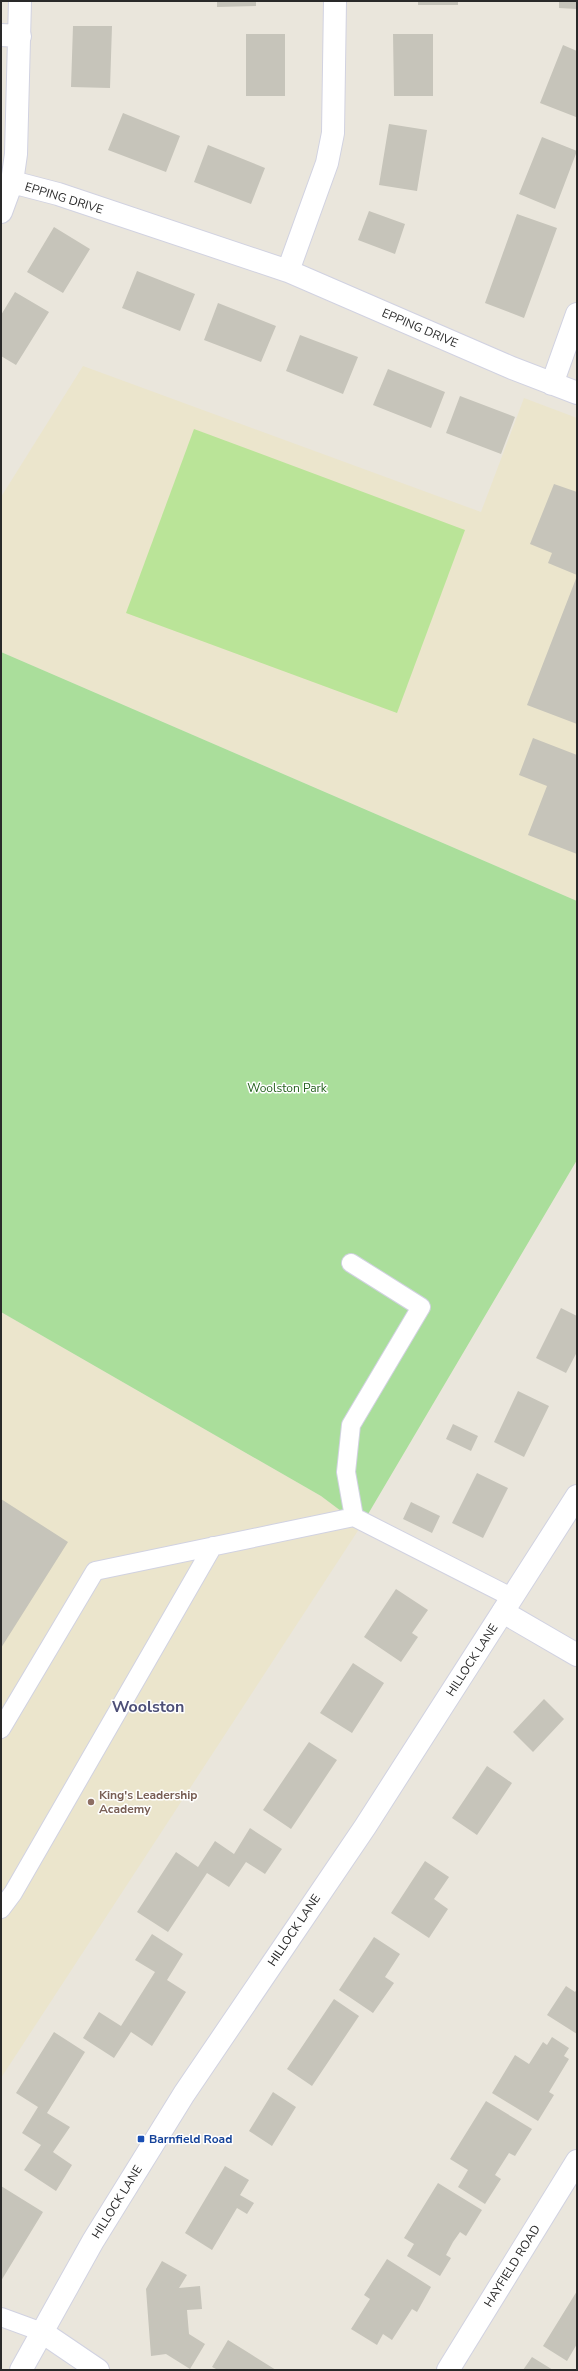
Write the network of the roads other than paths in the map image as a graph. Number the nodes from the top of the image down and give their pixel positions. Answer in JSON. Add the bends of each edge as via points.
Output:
{"nodes":[{"id":1,"x":20,"y":1,"type":"edge"},
{"id":2,"x":335,"y":1,"type":"edge"},
{"id":3,"x":11,"y":36,"type":"edge"},
{"id":4,"x":12,"y":182,"type":"junction"},
{"id":5,"x":1,"y":212,"type":"edge"},
{"id":6,"x":288,"y":271,"type":"junction"},
{"id":7,"x":577,"y":314,"type":"edge"},
{"id":8,"x":552,"y":384,"type":"junction"},
{"id":9,"x":577,"y":393,"type":"edge"},
{"id":10,"x":351,"y":1263,"type":"dead end"},
{"id":11,"x":577,"y":1496,"type":"edge"},
{"id":12,"x":354,"y":1517,"type":"junction"},
{"id":13,"x":213,"y":1546,"type":"junction"},
{"id":14,"x":508,"y":1605,"type":"junction"},
{"id":15,"x":577,"y":1655,"type":"edge"},
{"id":16,"x":1,"y":1729,"type":"edge"},
{"id":17,"x":1,"y":1909,"type":"edge"},
{"id":18,"x":577,"y":2161,"type":"edge"},
{"id":19,"x":1,"y":2317,"type":"edge"},
{"id":20,"x":42,"y":2332,"type":"junction"},
{"id":21,"x":21,"y":2370,"type":"edge"},
{"id":22,"x":98,"y":2370,"type":"edge"},
{"id":23,"x":448,"y":2370,"type":"edge"}],
"edges":[{"from":1,"to":3,"type":"street","name":"EPPING DRIVE"},
{"from":2,"to":6,"type":"street","via":[[333,133],[326,163]]},
{"from":3,"to":4,"type":"street","name":"EPPING DRIVE","via":[[16,154]]},
{"from":4,"to":5,"type":"street"},
{"from":4,"to":6,"type":"street","name":"EPPING DRIVE","via":[[58,194]]},
{"from":6,"to":8,"type":"street","name":"EPPING DRIVE"},
{"from":7,"to":8,"type":"street"},
{"from":8,"to":9,"type":"street","name":"EPPING DRIVE"},
{"from":10,"to":12,"type":"lane","via":[[422,1307],[351,1426],[346,1472]]},
{"from":11,"to":14,"type":"street","name":"HILLOCK LANE"},
{"from":12,"to":13,"type":"lane"},
{"from":12,"to":14,"type":"lane"},
{"from":13,"to":16,"type":"lane","via":[[95,1571]]},
{"from":13,"to":17,"type":"lane","via":[[17,1886]]},
{"from":14,"to":15,"type":"street"},
{"from":14,"to":20,"type":"street","name":"HILLOCK LANE","via":[[364,1827],[184,2094],[93,2241]]},
{"from":18,"to":23,"type":"street","name":"HAYFIELD ROAD"},
{"from":19,"to":20,"type":"lane"},
{"from":20,"to":21,"type":"street","name":"HILLOCK LANE"},
{"from":20,"to":22,"type":"street"}]}
